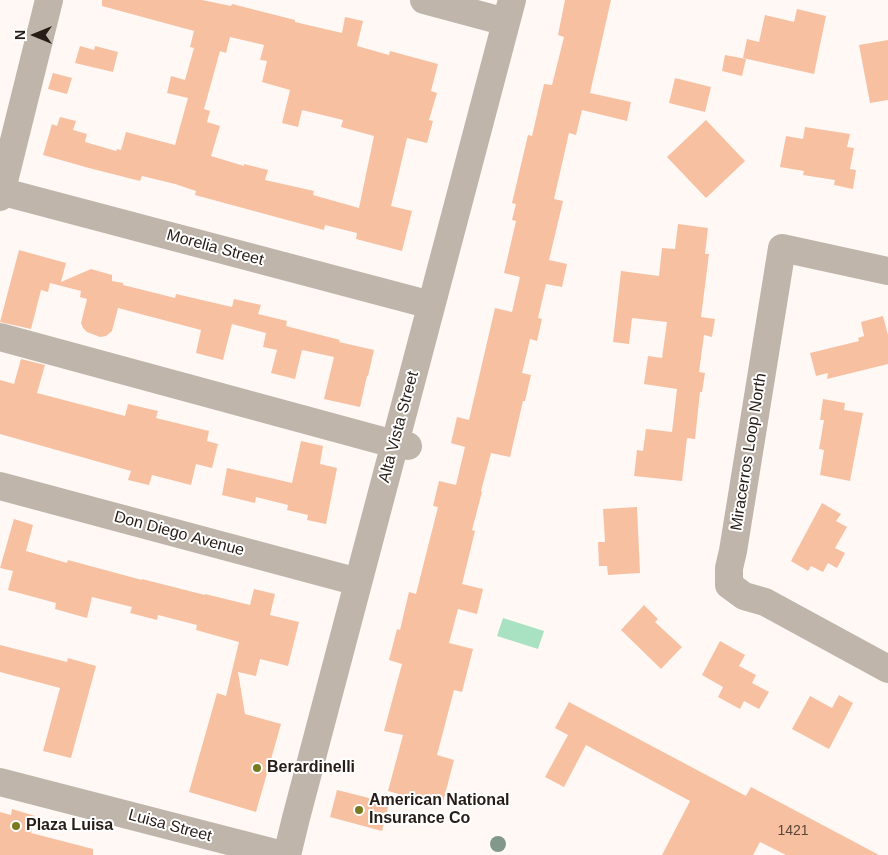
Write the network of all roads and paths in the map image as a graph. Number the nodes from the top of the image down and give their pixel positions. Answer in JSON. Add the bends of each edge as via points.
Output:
{"nodes":[{"id":1,"x":49,"y":0,"type":"edge"},
{"id":2,"x":424,"y":0,"type":"edge"},
{"id":3,"x":509,"y":11,"type":"edge"},
{"id":4,"x":0,"y":193,"type":"edge"},
{"id":5,"x":888,"y":271,"type":"edge"},
{"id":6,"x":431,"y":305,"type":"junction"},
{"id":7,"x":0,"y":337,"type":"edge"},
{"id":8,"x":401,"y":445,"type":"junction"},
{"id":9,"x":0,"y":486,"type":"edge"},
{"id":10,"x":358,"y":582,"type":"junction"},
{"id":11,"x":888,"y":669,"type":"edge"},
{"id":12,"x":0,"y":782,"type":"edge"},
{"id":13,"x":283,"y":855,"type":"edge"},
{"id":14,"x":287,"y":855,"type":"edge"}],
"edges":[{"from":1,"to":4,"type":"street"},
{"from":2,"to":3,"type":"street"},
{"from":3,"to":6,"type":"street","name":"Alta Vista Street"},
{"from":4,"to":6,"type":"street","name":"Morelia Street"},
{"from":5,"to":11,"type":"street","name":"Miracerros Loop North","via":[[782,248],[729,568],[729,585],[744,596],[764,602]]},
{"from":6,"to":8,"type":"street","name":"Alta Vista Street"},
{"from":7,"to":8,"type":"street"},
{"from":8,"to":10,"type":"street","name":"Alta Vista Street"},
{"from":9,"to":10,"type":"street","name":"Don Diego Avenue"},
{"from":10,"to":14,"type":"street","name":"Alta Vista Street"},
{"from":12,"to":13,"type":"street","name":"Luisa Street"}]}
